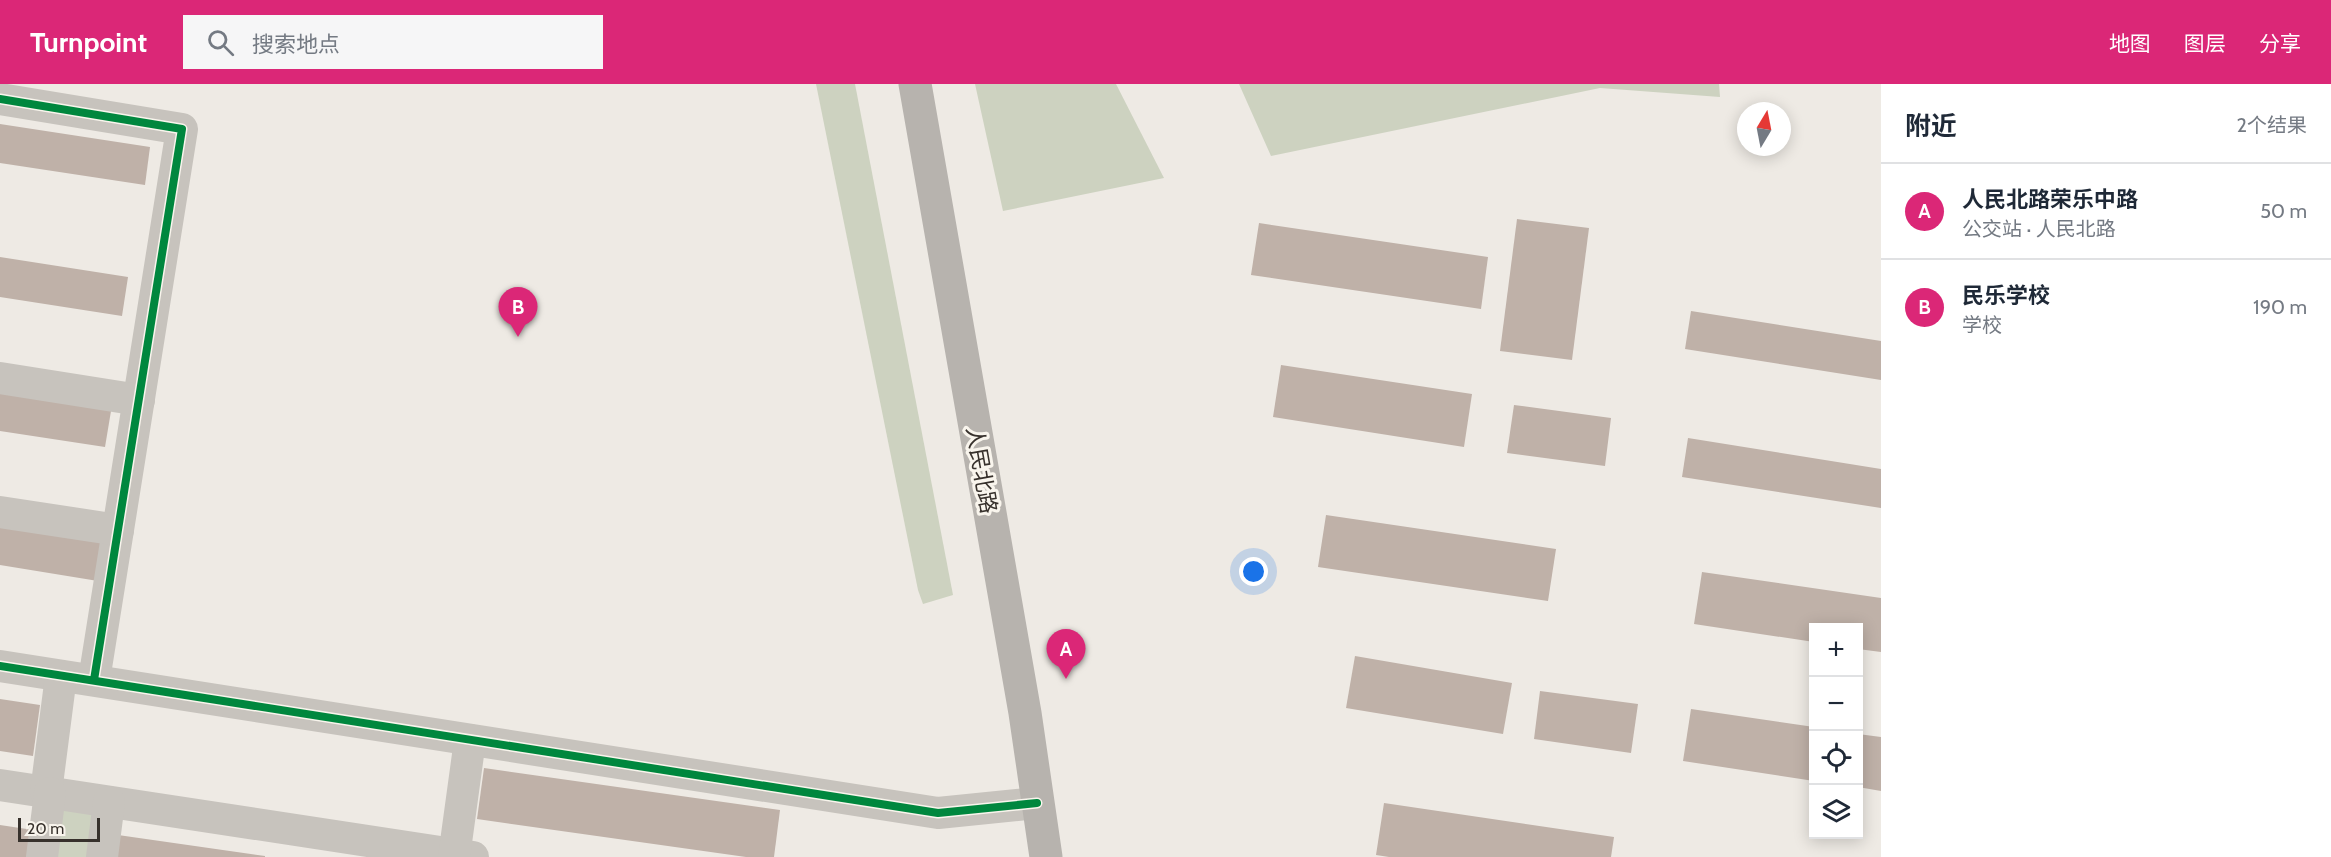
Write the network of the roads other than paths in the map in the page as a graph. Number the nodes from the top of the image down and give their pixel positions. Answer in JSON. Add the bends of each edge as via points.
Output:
{"nodes":[{"id":1,"x":915,"y":84,"type":"edge"},
{"id":2,"x":0,"y":99,"type":"edge"},
{"id":3,"x":0,"y":378,"type":"edge"},
{"id":4,"x":139,"y":400,"type":"junction"},
{"id":5,"x":0,"y":512,"type":"edge"},
{"id":6,"x":118,"y":530,"type":"junction"},
{"id":7,"x":0,"y":666,"type":"edge"},
{"id":8,"x":61,"y":676,"type":"junction"},
{"id":9,"x":94,"y":680,"type":"junction"},
{"id":10,"x":471,"y":740,"type":"junction"},
{"id":11,"x":0,"y":786,"type":"edge"},
{"id":12,"x":48,"y":793,"type":"junction"},
{"id":13,"x":110,"y":802,"type":"junction"},
{"id":14,"x":1037,"y":803,"type":"junction"},
{"id":15,"x":460,"y":856,"type":"edge"},
{"id":16,"x":42,"y":857,"type":"edge"},
{"id":17,"x":102,"y":857,"type":"edge"},
{"id":18,"x":1046,"y":857,"type":"edge"}],
"edges":[{"from":1,"to":14,"type":"main road","name":"人民北路","via":[[1025,713]]},
{"from":2,"to":4,"type":"street","via":[[182,129]]},
{"from":3,"to":4,"type":"street"},
{"from":4,"to":6,"type":"street"},
{"from":5,"to":6,"type":"street"},
{"from":6,"to":9,"type":"street"},
{"from":7,"to":8,"type":"street"},
{"from":8,"to":9,"type":"street"},
{"from":8,"to":12,"type":"street"},
{"from":9,"to":10,"type":"street"},
{"from":10,"to":14,"type":"street","via":[[938,813]]},
{"from":10,"to":15,"type":"street"},
{"from":11,"to":12,"type":"street"},
{"from":12,"to":13,"type":"street"},
{"from":12,"to":16,"type":"street"},
{"from":13,"to":15,"type":"street"},
{"from":13,"to":17,"type":"street"},
{"from":14,"to":18,"type":"main road","name":"人民北路"}]}
